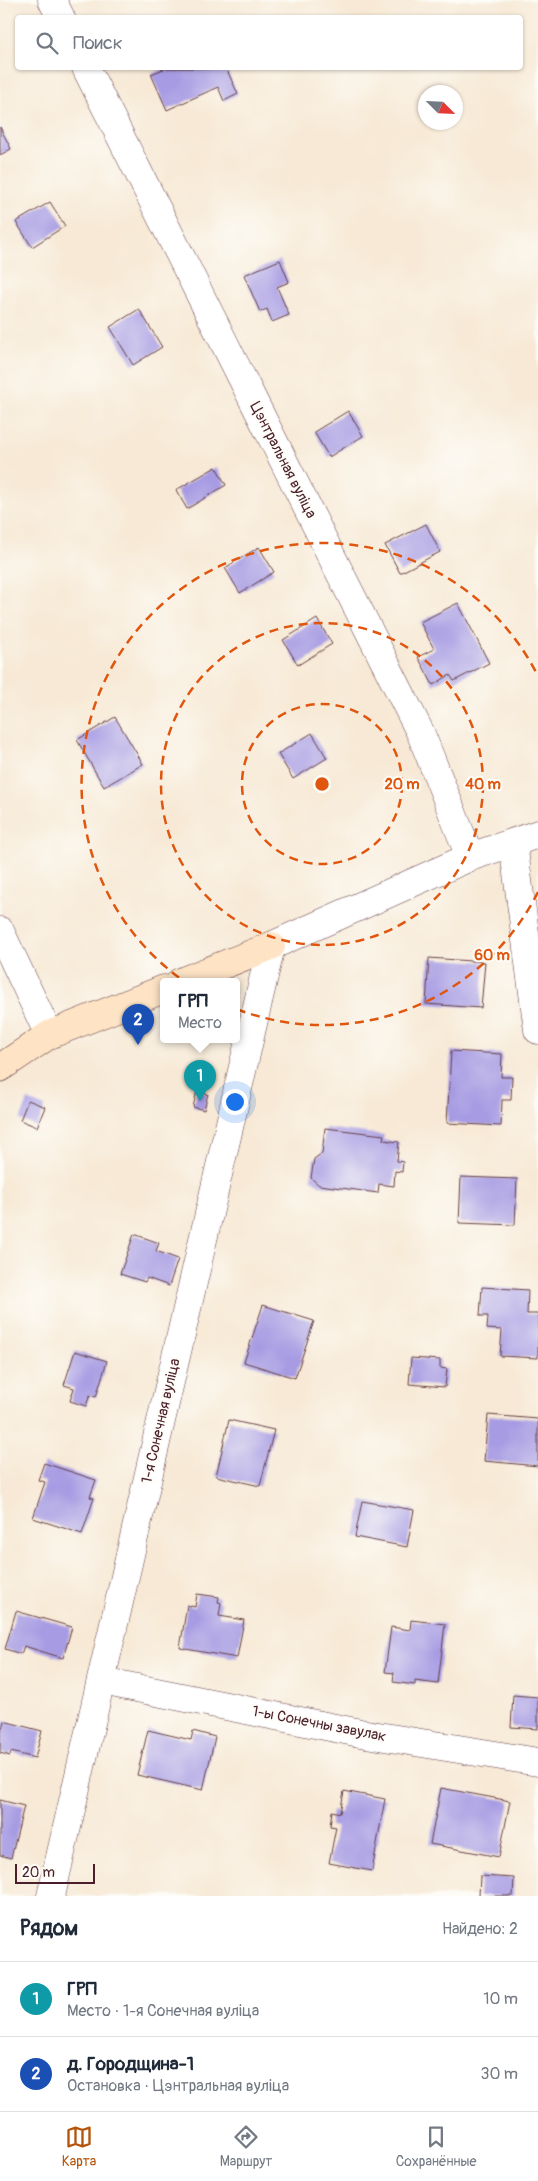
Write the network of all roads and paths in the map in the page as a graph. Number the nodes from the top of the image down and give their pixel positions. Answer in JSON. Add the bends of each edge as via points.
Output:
{"nodes":[{"id":1,"x":52,"y":0,"type":"edge"},
{"id":2,"x":60,"y":15,"type":"edge"},
{"id":3,"x":87,"y":70,"type":"edge"},
{"id":4,"x":526,"y":839,"type":"edge"},
{"id":5,"x":470,"y":857,"type":"junction"},
{"id":6,"x":0,"y":931,"type":"edge"},
{"id":7,"x":271,"y":946,"type":"junction"},
{"id":8,"x":190,"y":978,"type":"edge"},
{"id":9,"x":160,"y":991,"type":"edge"},
{"id":10,"x":538,"y":1030,"type":"edge"},
{"id":11,"x":49,"y":1035,"type":"junction"},
{"id":12,"x":0,"y":1068,"type":"edge"},
{"id":13,"x":102,"y":1681,"type":"junction"},
{"id":14,"x":538,"y":1762,"type":"edge"},
{"id":15,"x":51,"y":1896,"type":"edge"}],
"edges":[{"from":1,"to":2,"type":"street"},
{"from":3,"to":5,"type":"street","name":"Цэнтральная вуліца","via":[[421,734]]},
{"from":4,"to":5,"type":"street"},
{"from":4,"to":10,"type":"street"},
{"from":5,"to":7,"type":"street"},
{"from":6,"to":11,"type":"street"},
{"from":7,"to":8,"type":"main road"},
{"from":7,"to":13,"type":"street","name":"1-я Сонечная вуліца"},
{"from":9,"to":11,"type":"main road"},
{"from":11,"to":12,"type":"main road"},
{"from":13,"to":14,"type":"street","name":"1-ы Сонечны завулак","via":[[360,1733]]},
{"from":13,"to":15,"type":"street","name":"1-я Сонечная вуліца"}]}
